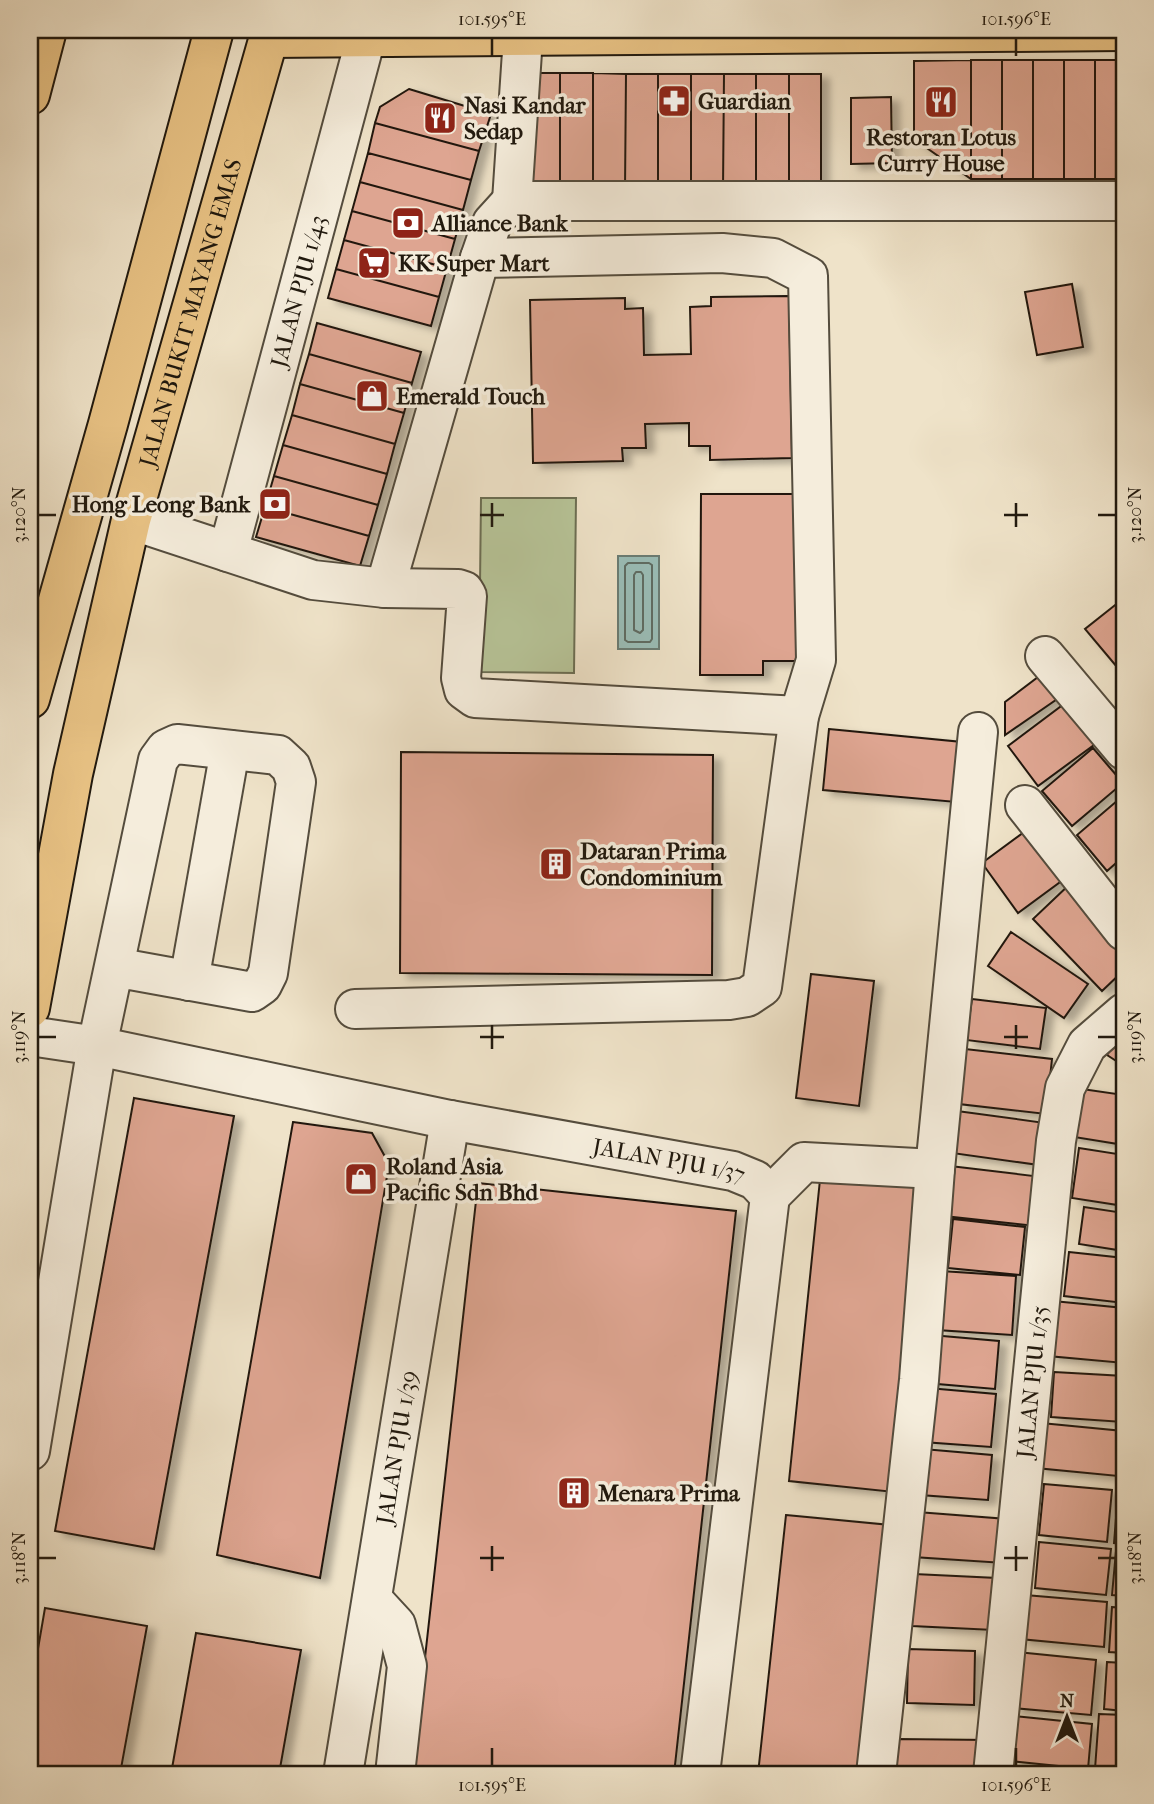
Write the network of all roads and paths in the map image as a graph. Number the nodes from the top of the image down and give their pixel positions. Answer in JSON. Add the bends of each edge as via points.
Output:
{"nodes":[{"id":1,"x":47,"y":30,"type":"edge"},
{"id":2,"x":214,"y":30,"type":"edge"},
{"id":3,"x":1124,"y":31,"type":"edge"},
{"id":4,"x":882,"y":32,"type":"edge"},
{"id":5,"x":989,"y":32,"type":"edge"},
{"id":6,"x":750,"y":33,"type":"edge"},
{"id":7,"x":270,"y":34,"type":"edge"},
{"id":8,"x":367,"y":34,"type":"edge"},
{"id":9,"x":523,"y":37,"type":"junction"},
{"id":10,"x":30,"y":95,"type":"edge"},
{"id":11,"x":512,"y":201,"type":"junction"},
{"id":12,"x":1124,"y":201,"type":"edge"},
{"id":13,"x":480,"y":257,"type":"junction"},
{"id":14,"x":108,"y":424,"type":"junction"},
{"id":15,"x":131,"y":520,"type":"junction"},
{"id":16,"x":228,"y":552,"type":"junction"},
{"id":17,"x":385,"y":588,"type":"junction"},
{"id":18,"x":1045,"y":656,"type":"dead end"},
{"id":19,"x":30,"y":699,"type":"edge"},
{"id":20,"x":30,"y":706,"type":"edge"},
{"id":21,"x":799,"y":716,"type":"junction"},
{"id":22,"x":978,"y":732,"type":"dead end"},
{"id":23,"x":230,"y":750,"type":"junction"},
{"id":24,"x":1124,"y":750,"type":"edge"},
{"id":25,"x":1025,"y":805,"type":"dead end"},
{"id":26,"x":1124,"y":932,"type":"edge"},
{"id":27,"x":114,"y":967,"type":"junction"},
{"id":28,"x":189,"y":981,"type":"junction"},
{"id":29,"x":30,"y":1008,"type":"edge"},
{"id":30,"x":355,"y":1009,"type":"dead end"},
{"id":31,"x":1124,"y":1013,"type":"edge"},
{"id":32,"x":30,"y":1036,"type":"edge"},
{"id":33,"x":97,"y":1046,"type":"junction"},
{"id":34,"x":450,"y":1120,"type":"junction"},
{"id":35,"x":935,"y":1169,"type":"junction"},
{"id":36,"x":770,"y":1196,"type":"junction"},
{"id":37,"x":30,"y":1451,"type":"edge"},
{"id":38,"x":372,"y":1599,"type":"junction"},
{"id":39,"x":343,"y":1774,"type":"edge"},
{"id":40,"x":395,"y":1774,"type":"edge"},
{"id":41,"x":700,"y":1774,"type":"edge"},
{"id":42,"x":876,"y":1774,"type":"edge"},
{"id":43,"x":993,"y":1774,"type":"edge"}],
"edges":[{"from":1,"to":10,"type":"main road"},
{"from":2,"to":14,"type":"main road"},
{"from":3,"to":5,"type":"main road"},
{"from":4,"to":5,"type":"main road"},
{"from":4,"to":6,"type":"main road"},
{"from":6,"to":9,"type":"main road"},
{"from":7,"to":8,"type":"main road"},
{"from":7,"to":15,"type":"main road","name":"JALAN BUKIT MAYANG EMAS"},
{"from":8,"to":9,"type":"main road"},
{"from":8,"to":16,"type":"street","name":"JALAN PJU 1/43"},
{"from":9,"to":11,"type":"street"},
{"from":11,"to":12,"type":"street"},
{"from":11,"to":13,"type":"street","via":[[492,223]]},
{"from":13,"to":17,"type":"street"},
{"from":13,"to":21,"type":"street","via":[[722,253],[774,257],[808,276],[816,660]]},
{"from":14,"to":15,"type":"main road","via":[[110,480],[118,504]]},
{"from":14,"to":19,"type":"main road"},
{"from":15,"to":16,"type":"street"},
{"from":15,"to":20,"type":"main road","via":[[113,531],[98,550],[67,639]]},
{"from":15,"to":29,"type":"main road","name":"JALAN BUKIT MAYANG EMAS","via":[[73,774]]},
{"from":16,"to":17,"type":"street","via":[[313,580]]},
{"from":17,"to":21,"type":"street","via":[[464,591],[461,678],[464,690],[475,698]]},
{"from":18,"to":24,"type":"street"},
{"from":21,"to":30,"type":"street","via":[[762,987],[747,997]]},
{"from":22,"to":35,"type":"street"},
{"from":23,"to":27,"type":"street","via":[[177,744],[158,760]]},
{"from":23,"to":28,"type":"street"},
{"from":23,"to":28,"type":"street","via":[[278,755],[290,766],[296,782],[268,973],[252,992]]},
{"from":25,"to":26,"type":"street"},
{"from":27,"to":28,"type":"street"},
{"from":27,"to":33,"type":"street"},
{"from":31,"to":43,"type":"street","name":"JALAN PJU 1/35","via":[[1087,1045],[1065,1088]]},
{"from":32,"to":33,"type":"street","name":"JALAN PJU 1/37"},
{"from":33,"to":34,"type":"street","name":"JALAN PJU 1/37"},
{"from":33,"to":37,"type":"street"},
{"from":34,"to":36,"type":"street","name":"JALAN PJU 1/37","via":[[733,1171],[755,1180]]},
{"from":34,"to":38,"type":"street","name":"JALAN PJU 1/39"},
{"from":35,"to":36,"type":"street","via":[[804,1162]]},
{"from":35,"to":42,"type":"street","via":[[919,1381]]},
{"from":36,"to":41,"type":"street","name":"JALAN PJU 1/37"},
{"from":38,"to":39,"type":"street","name":"JALAN PJU 1/39"},
{"from":38,"to":40,"type":"street","via":[[397,1625],[407,1666]]}]}
